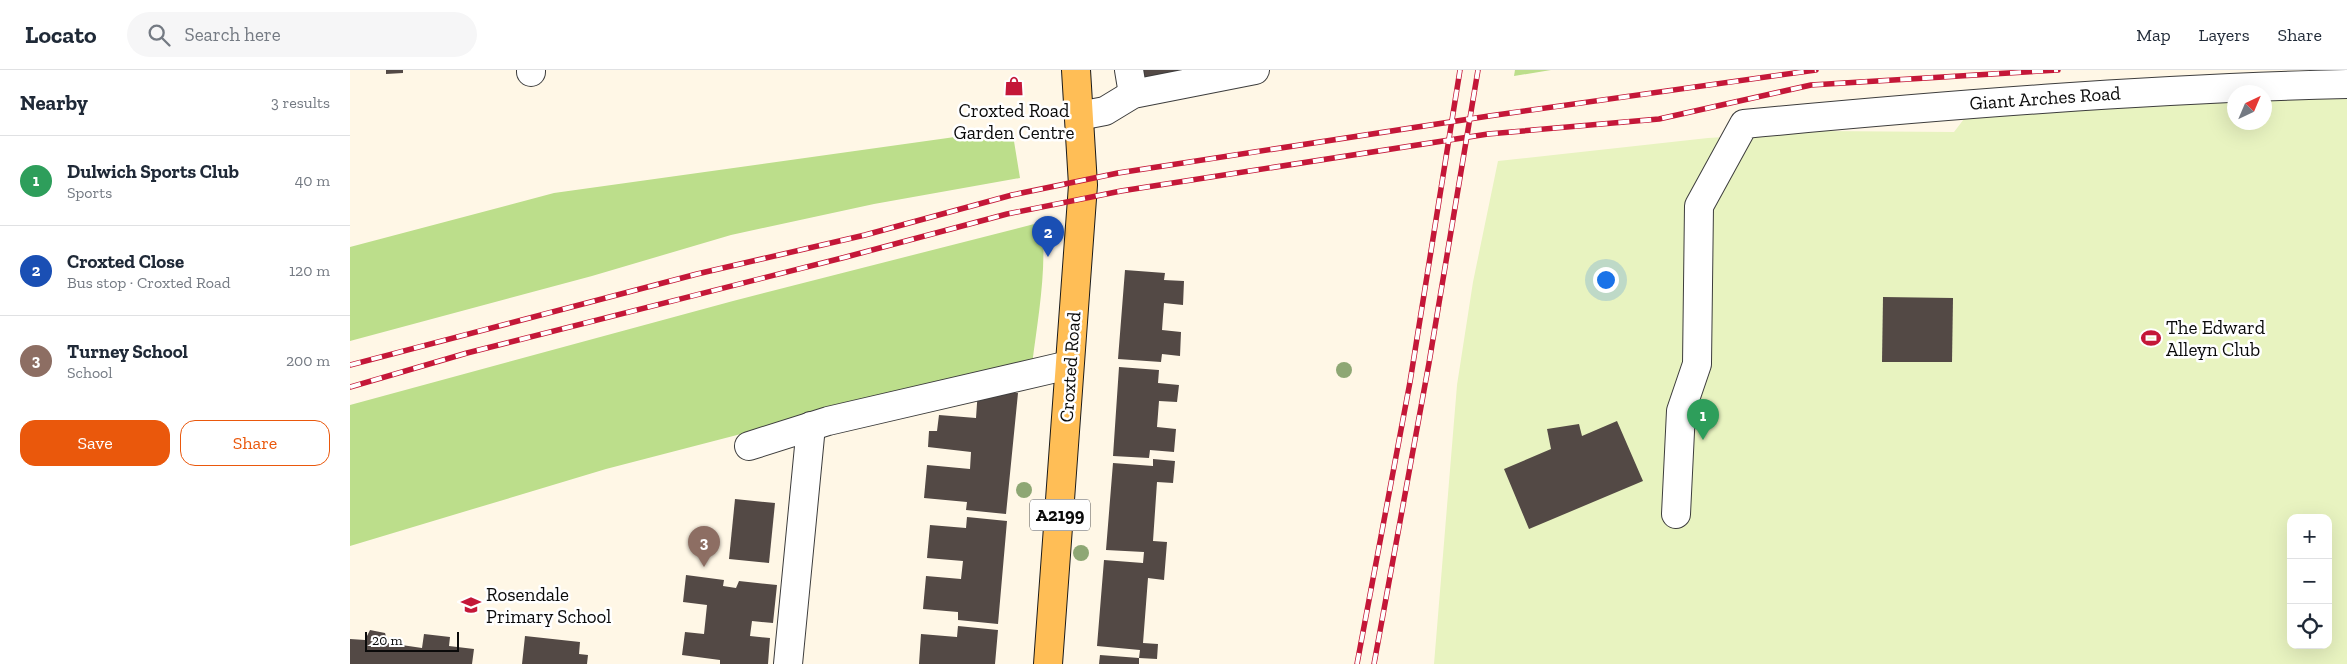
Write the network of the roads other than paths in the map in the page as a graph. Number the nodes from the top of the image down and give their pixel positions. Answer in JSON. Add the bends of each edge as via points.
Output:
{"nodes":[{"id":1,"x":1076,"y":70,"type":"edge"},
{"id":2,"x":1256,"y":70,"type":"edge"},
{"id":3,"x":1131,"y":82,"type":"edge"},
{"id":4,"x":2347,"y":84,"type":"edge"},
{"id":5,"x":1079,"y":116,"type":"junction"},
{"id":6,"x":1069,"y":365,"type":"junction"},
{"id":7,"x":819,"y":423,"type":"junction"},
{"id":8,"x":749,"y":446,"type":"dead end"},
{"id":9,"x":1676,"y":514,"type":"dead end"},
{"id":10,"x":788,"y":664,"type":"edge"},
{"id":11,"x":1048,"y":664,"type":"edge"}],
"edges":[{"from":1,"to":5,"type":"main road","name":"Croxted Road","number":"A2199"},
{"from":2,"to":3,"type":"street"},
{"from":3,"to":5,"type":"street","via":[[1105,112]]},
{"from":4,"to":9,"type":"street","name":"Giant Arches Road","via":[[1964,104],[1744,124],[1699,206],[1697,364],[1681,411]]},
{"from":5,"to":6,"type":"main road","name":"Croxted Road","number":"A2199","via":[[1083,185]]},
{"from":6,"to":7,"type":"street"},
{"from":6,"to":11,"type":"main road","name":"Croxted Road","number":"A2199"},
{"from":7,"to":8,"type":"street"},
{"from":7,"to":10,"type":"street"}]}
